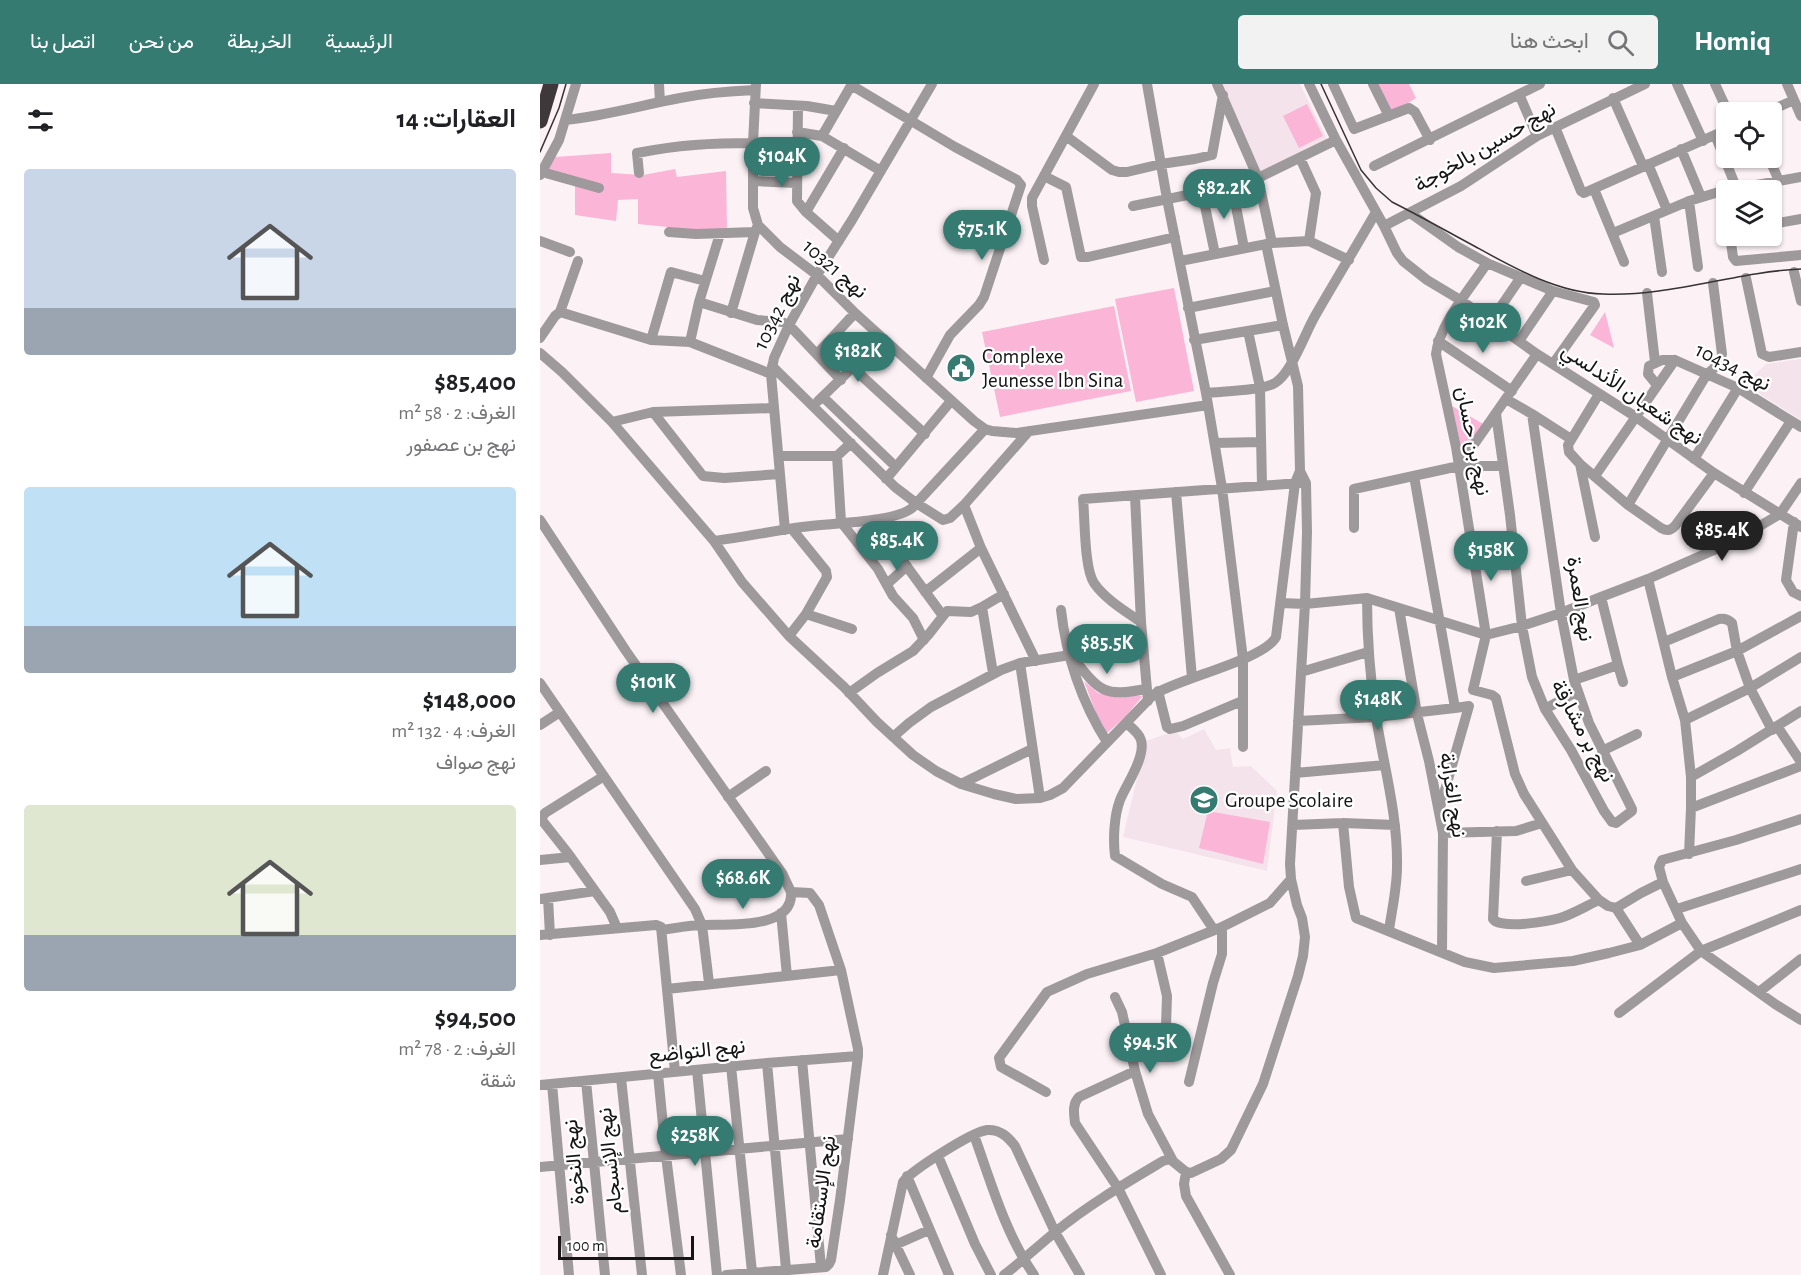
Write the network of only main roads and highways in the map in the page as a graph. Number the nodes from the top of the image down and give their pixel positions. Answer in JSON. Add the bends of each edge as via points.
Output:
{"nodes":[{"id":1,"x":551,"y":84,"type":"edge"},
{"id":2,"x":540,"y":121,"type":"edge"}],
"edges":[{"from":1,"to":2,"type":"highway"}]}
